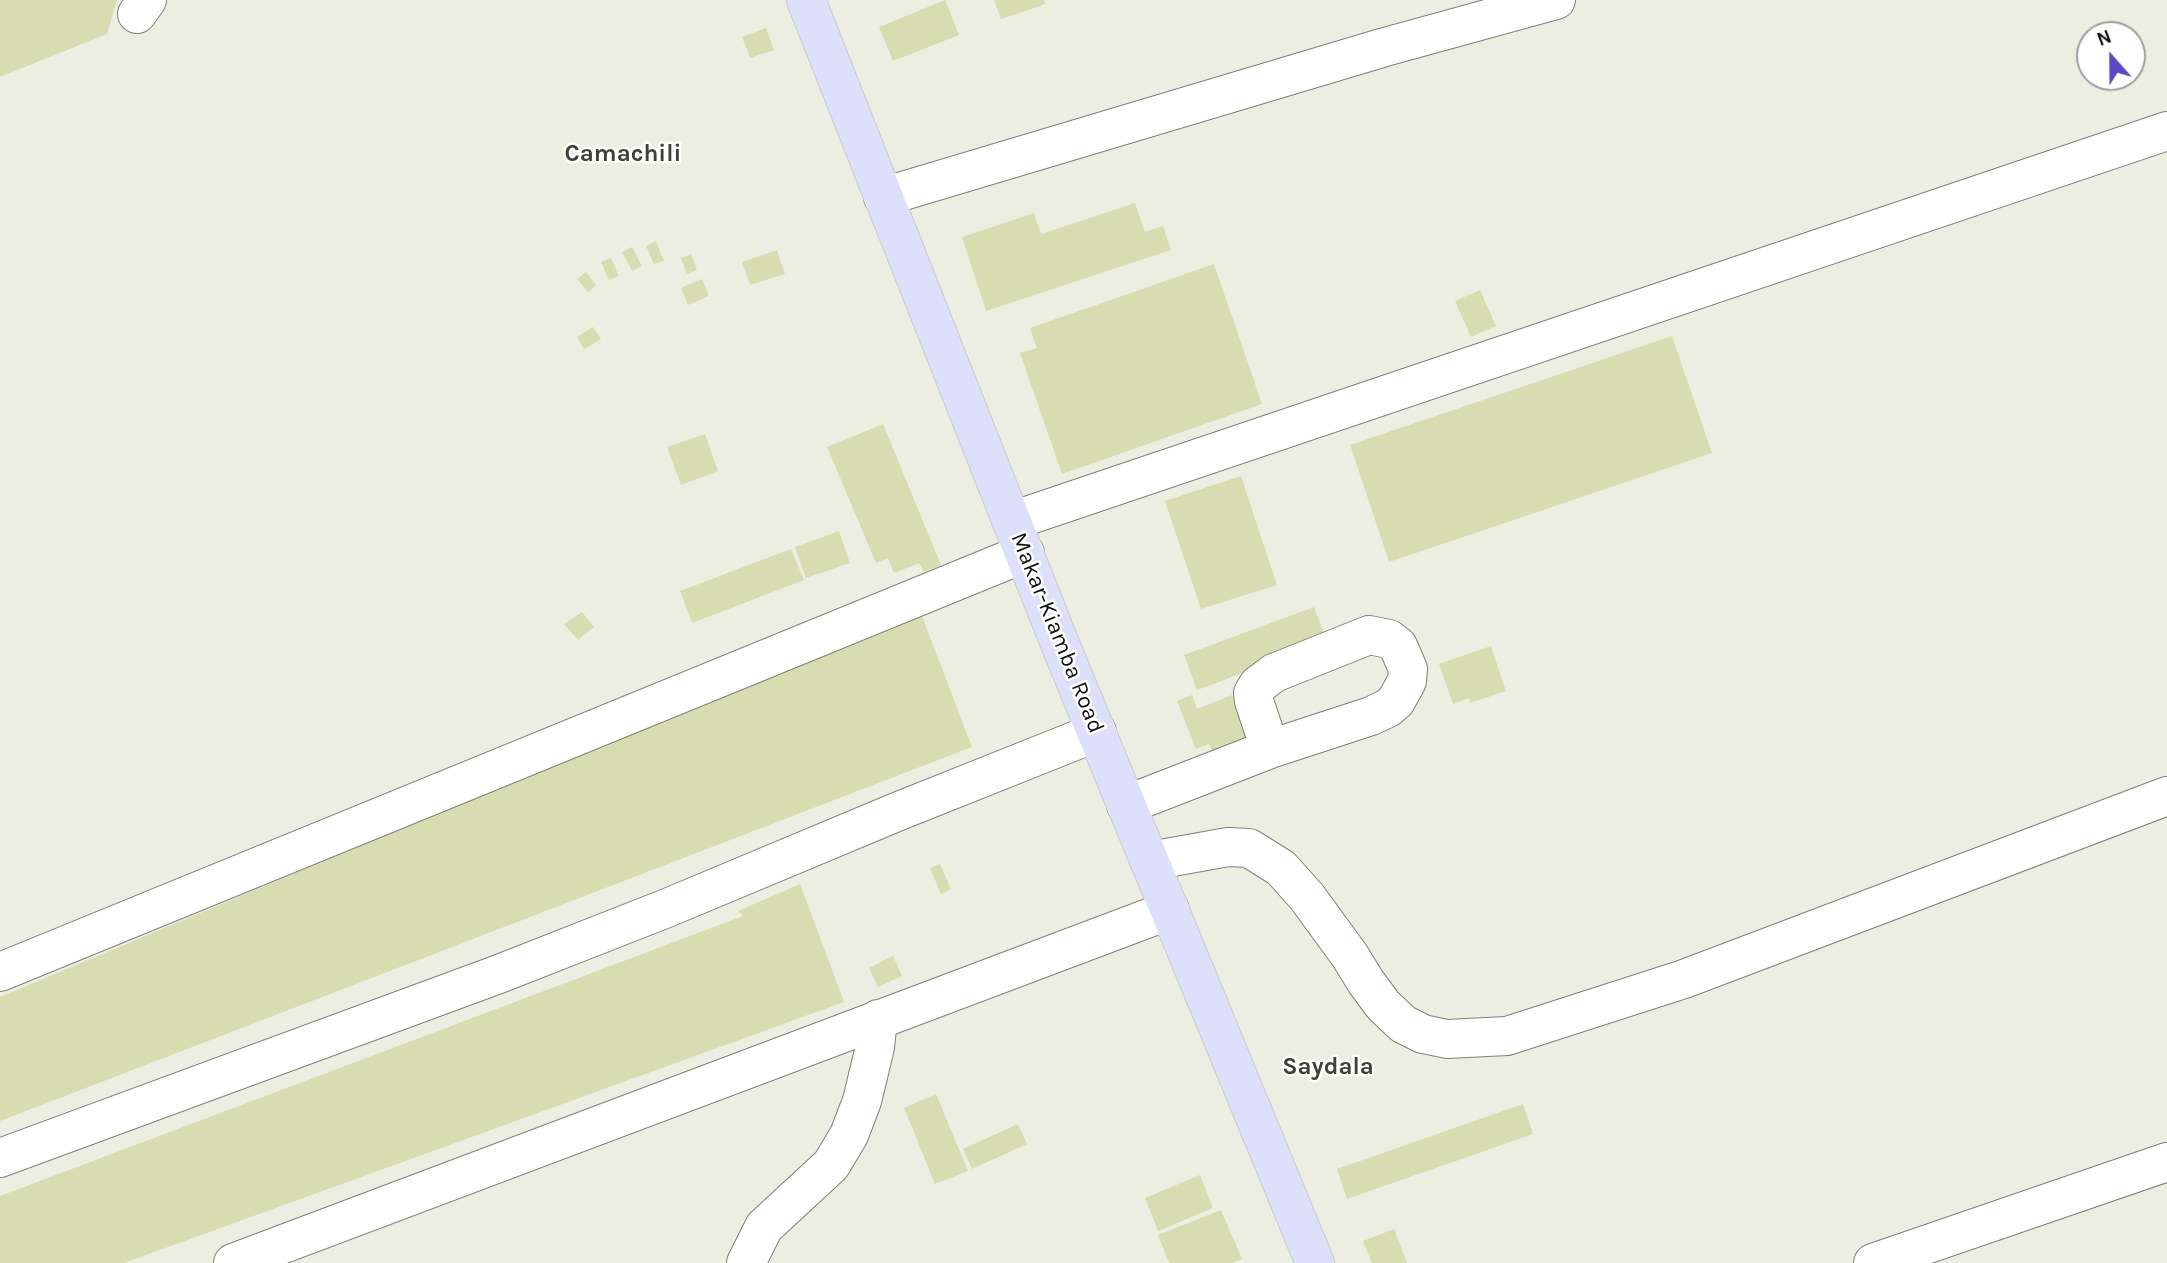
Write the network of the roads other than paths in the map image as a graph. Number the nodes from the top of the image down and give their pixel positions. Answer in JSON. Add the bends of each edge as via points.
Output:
{"nodes":[{"id":1,"x":806,"y":0,"type":"edge"},
{"id":2,"x":1556,"y":0,"type":"edge"},
{"id":3,"x":2167,"y":131,"type":"edge"},
{"id":4,"x":883,"y":197,"type":"junction"},
{"id":5,"x":1018,"y":537,"type":"junction"},
{"id":6,"x":1097,"y":732,"type":"junction"},
{"id":7,"x":1270,"y":749,"type":"dead end"},
{"id":8,"x":2167,"y":796,"type":"edge"},
{"id":9,"x":1126,"y":805,"type":"junction"},
{"id":10,"x":1150,"y":861,"type":"junction"},
{"id":11,"x":1170,"y":910,"type":"junction"},
{"id":12,"x":0,"y":972,"type":"edge"},
{"id":13,"x":878,"y":1019,"type":"junction"},
{"id":14,"x":0,"y":1158,"type":"edge"},
{"id":15,"x":2167,"y":1162,"type":"edge"},
{"id":16,"x":233,"y":1263,"type":"edge"},
{"id":17,"x":746,"y":1263,"type":"edge"},
{"id":18,"x":1315,"y":1263,"type":"edge"},
{"id":19,"x":1872,"y":1263,"type":"edge"}],
"edges":[{"from":1,"to":4,"type":"main road","name":"Makar-Kiamba Road"},
{"from":2,"to":4,"type":"street"},
{"from":3,"to":5,"type":"street"},
{"from":4,"to":5,"type":"main road","name":"Makar-Kiamba Road"},
{"from":5,"to":6,"type":"main road","name":"Makar-Kiamba Road"},
{"from":5,"to":12,"type":"street"},
{"from":6,"to":9,"type":"main road","name":"Makar-Kiamba Road"},
{"from":6,"to":14,"type":"street","via":[[499,974]]},
{"from":7,"to":9,"type":"street"},
{"from":8,"to":10,"type":"street","via":[[1684,979],[1507,1036],[1447,1039],[1403,1024],[1371,990],[1290,877],[1249,848],[1208,849]]},
{"from":9,"to":10,"type":"main road","name":"Makar-Kiamba Road"},
{"from":10,"to":11,"type":"main road","name":"Makar-Kiamba Road"},
{"from":11,"to":13,"type":"street"},
{"from":11,"to":18,"type":"main road","name":"Makar-Kiamba Road"},
{"from":13,"to":16,"type":"street"},
{"from":13,"to":17,"type":"street","via":[[862,1101],[849,1135],[831,1165],[764,1227]]},
{"from":15,"to":19,"type":"street"}]}
